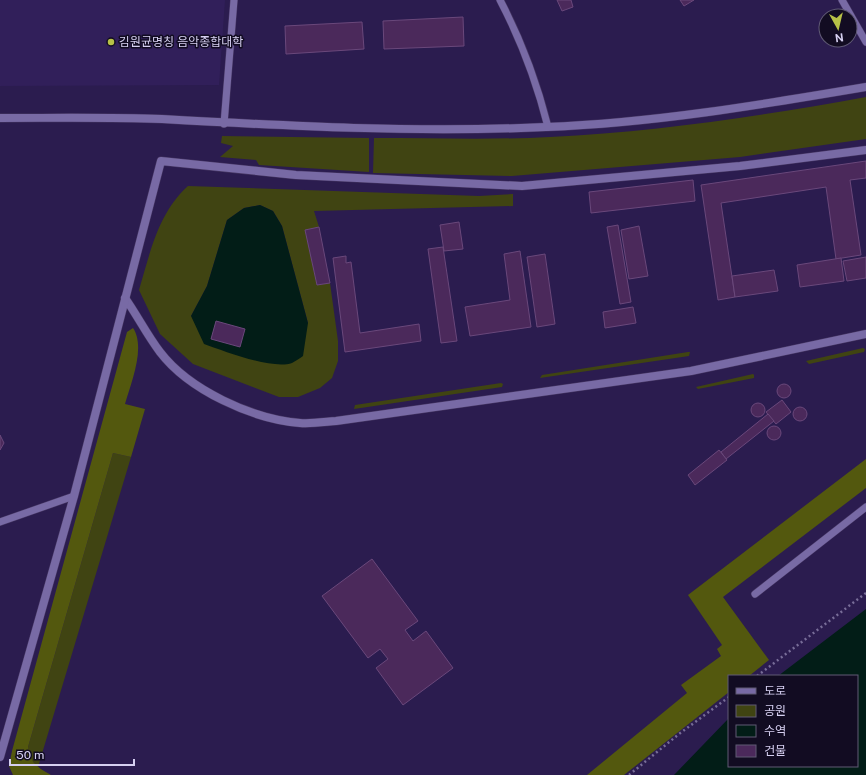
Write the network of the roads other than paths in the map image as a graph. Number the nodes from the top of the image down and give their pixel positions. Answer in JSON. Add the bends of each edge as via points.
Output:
{"nodes":[{"id":1,"x":234,"y":0,"type":"edge"},
{"id":2,"x":500,"y":0,"type":"edge"},
{"id":3,"x":842,"y":0,"type":"edge"},
{"id":4,"x":866,"y":42,"type":"edge"},
{"id":5,"x":866,"y":87,"type":"edge"},
{"id":6,"x":0,"y":118,"type":"edge"},
{"id":7,"x":224,"y":124,"type":"junction"},
{"id":8,"x":548,"y":127,"type":"junction"},
{"id":9,"x":866,"y":150,"type":"edge"},
{"id":10,"x":125,"y":298,"type":"junction"},
{"id":11,"x":866,"y":334,"type":"edge"},
{"id":12,"x":74,"y":496,"type":"junction"},
{"id":13,"x":866,"y":507,"type":"edge"},
{"id":14,"x":0,"y":522,"type":"edge"},
{"id":15,"x":754,"y":594,"type":"dead end"},
{"id":16,"x":0,"y":757,"type":"edge"}],
"edges":[{"from":1,"to":7,"type":"lane"},
{"from":2,"to":8,"type":"lane","via":[[536,84]]},
{"from":3,"to":4,"type":"lane"},
{"from":5,"to":8,"type":"street","via":[[730,109]]},
{"from":6,"to":7,"type":"street","via":[[160,119]]},
{"from":7,"to":8,"type":"street","via":[[376,128]]},
{"from":9,"to":10,"type":"street","via":[[740,166],[522,186],[296,175],[161,161]]},
{"from":10,"to":11,"type":"street","via":[[160,352],[208,393],[237,407],[300,423],[336,421],[691,371]]},
{"from":10,"to":12,"type":"street"},
{"from":12,"to":14,"type":"lane"},
{"from":12,"to":16,"type":"street"},
{"from":13,"to":15,"type":"lane"}]}
